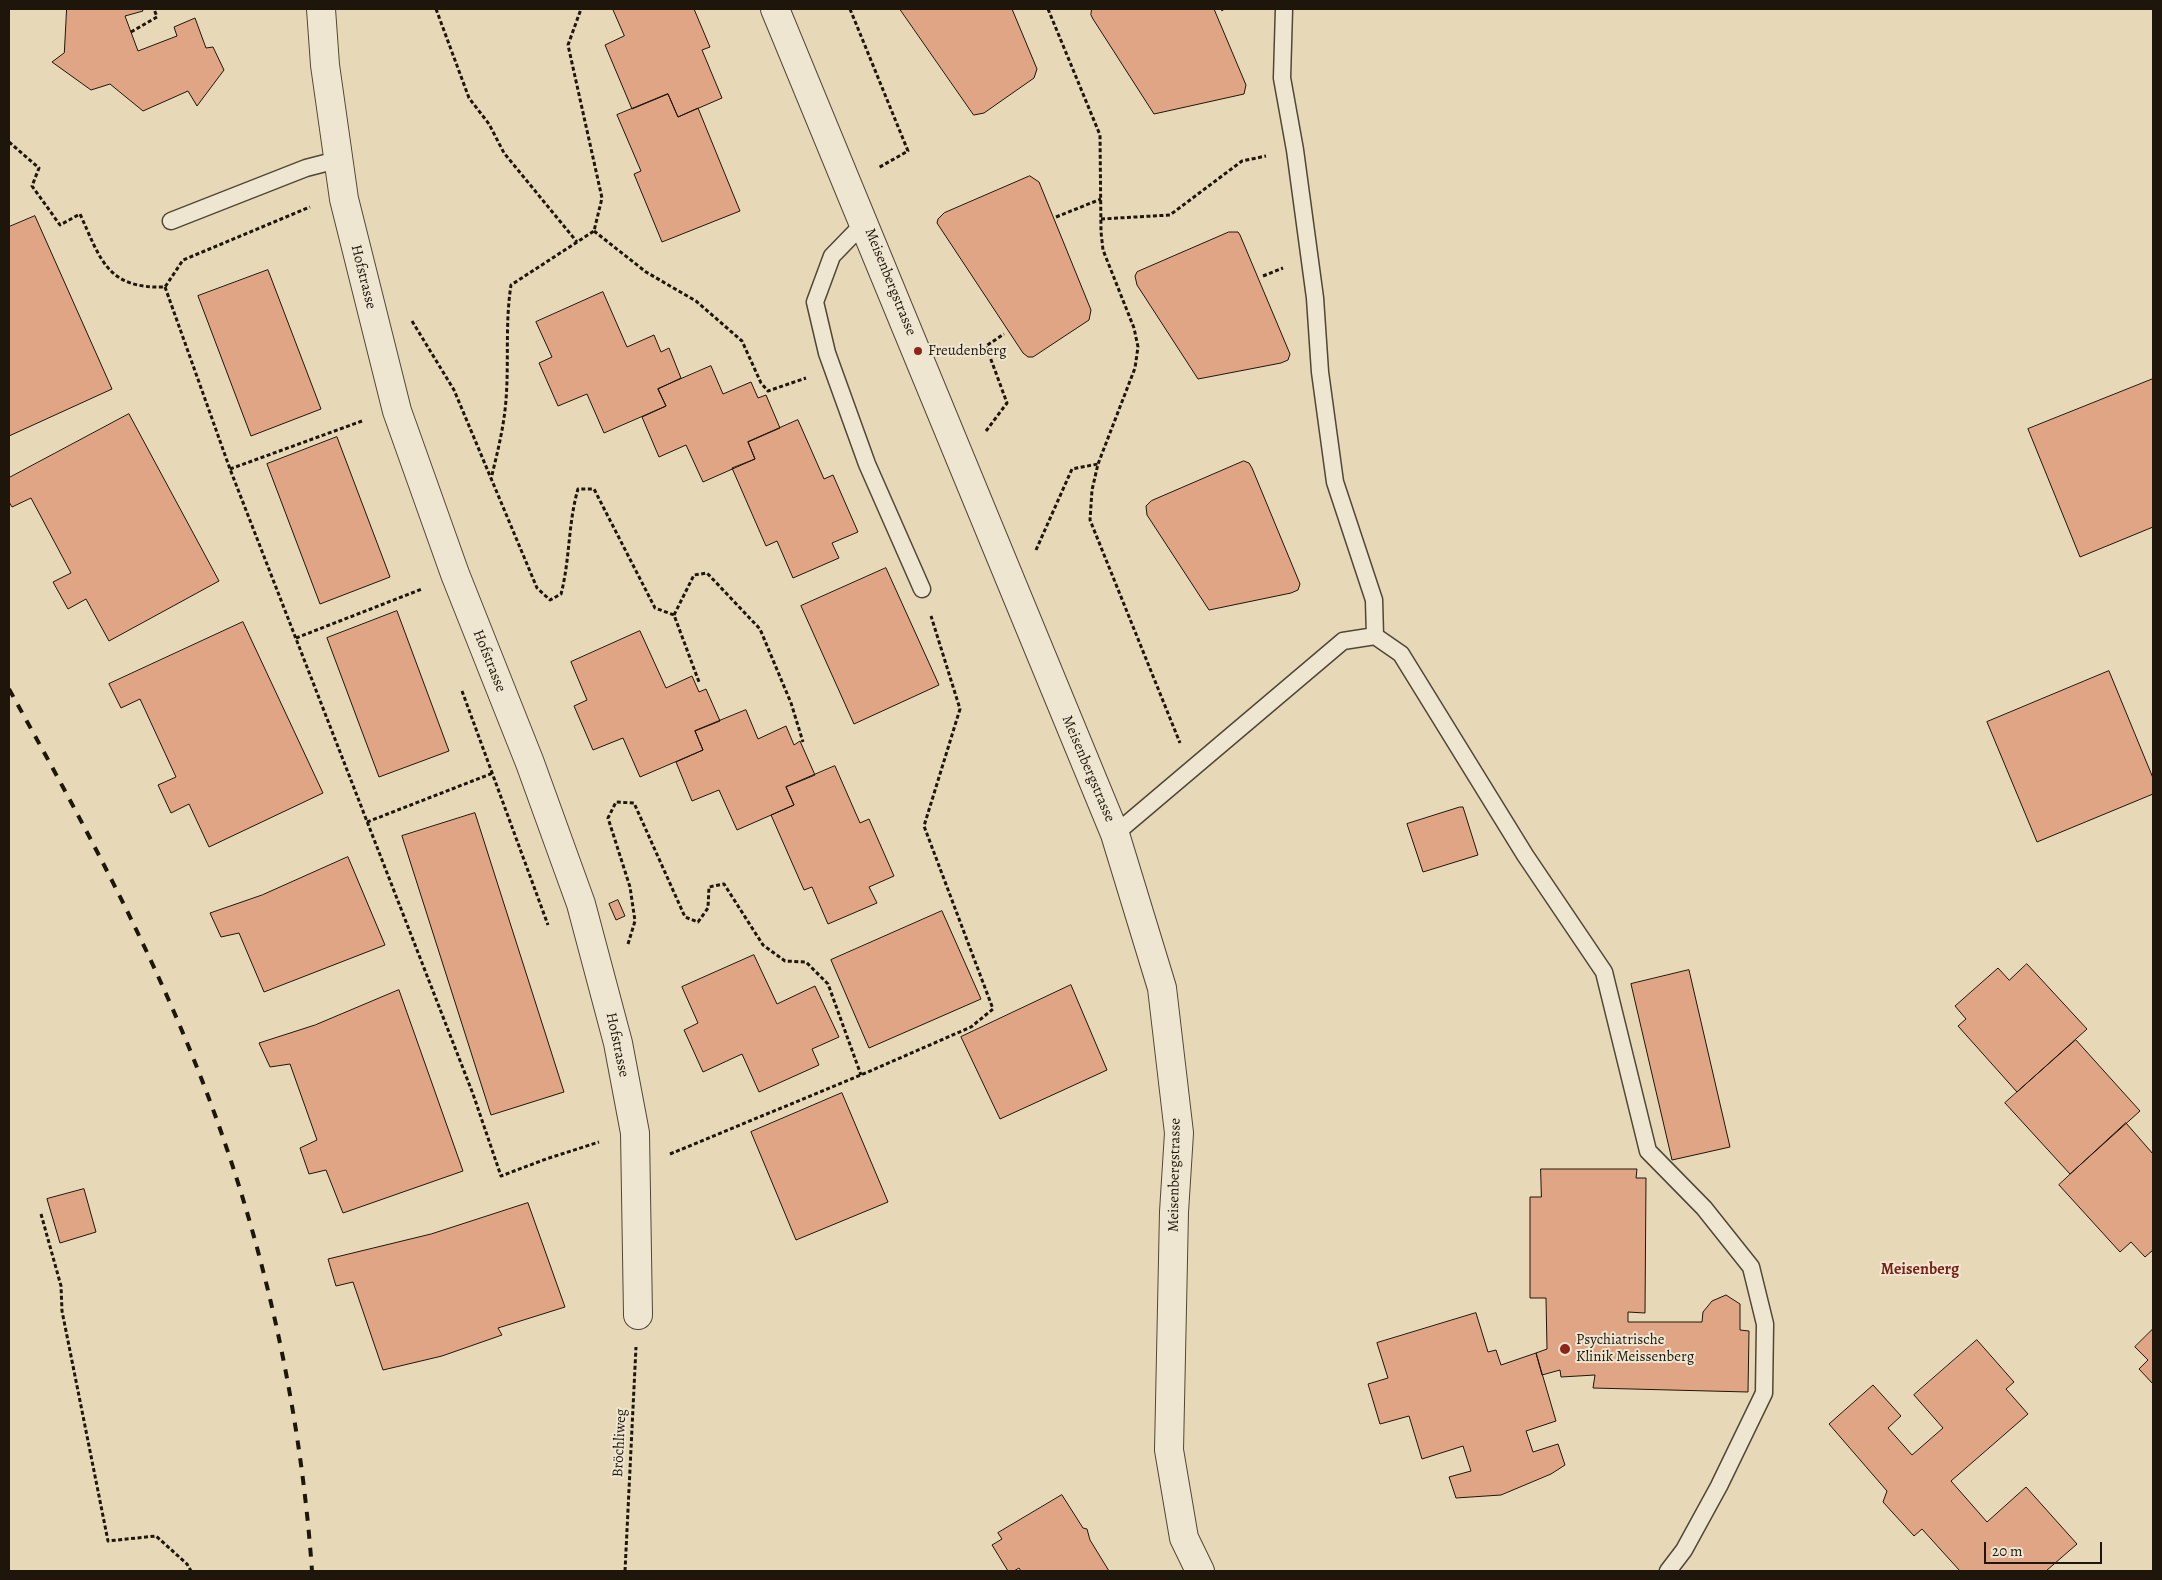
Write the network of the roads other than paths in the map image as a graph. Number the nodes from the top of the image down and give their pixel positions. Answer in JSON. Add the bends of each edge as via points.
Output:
{"nodes":[{"id":1,"x":321,"y":9,"type":"edge"},
{"id":2,"x":775,"y":9,"type":"edge"},
{"id":3,"x":1284,"y":9,"type":"edge"},
{"id":4,"x":338,"y":160,"type":"junction"},
{"id":5,"x":171,"y":221,"type":"dead end"},
{"id":6,"x":865,"y":222,"type":"junction"},
{"id":7,"x":922,"y":589,"type":"road end"},
{"id":8,"x":1375,"y":636,"type":"junction"},
{"id":9,"x":1115,"y":834,"type":"junction"},
{"id":10,"x":638,"y":1315,"type":"road end"},
{"id":11,"x":1200,"y":1571,"type":"edge"},
{"id":12,"x":1668,"y":1571,"type":"edge"}],
"edges":[{"from":1,"to":4,"type":"street","name":"Hofstrasse"},
{"from":2,"to":6,"type":"street","name":"Meisenbergstrasse"},
{"from":3,"to":8,"type":"lane","via":[[1282,78],[1315,298],[1320,372],[1335,482],[1374,600]]},
{"from":4,"to":5,"type":"lane","via":[[306,168]]},
{"from":4,"to":10,"type":"street","name":"Hofstrasse","via":[[344,199],[397,411],[455,574],[530,763],[597,958],[620,1052],[635,1133]]},
{"from":6,"to":7,"type":"lane","via":[[832,256],[816,302],[827,353],[868,464]]},
{"from":6,"to":9,"type":"street","name":"Meisenbergstrasse"},
{"from":8,"to":9,"type":"lane","via":[[1343,641]]},
{"from":8,"to":12,"type":"lane","via":[[1401,654],[1525,855],[1604,972],[1648,1151],[1704,1208],[1751,1267],[1765,1324],[1764,1393],[1720,1486],[1684,1550]]},
{"from":9,"to":11,"type":"street","name":"Meisenbergstrasse","via":[[1162,988],[1179,1133],[1174,1212],[1169,1450],[1184,1538]]}]}
